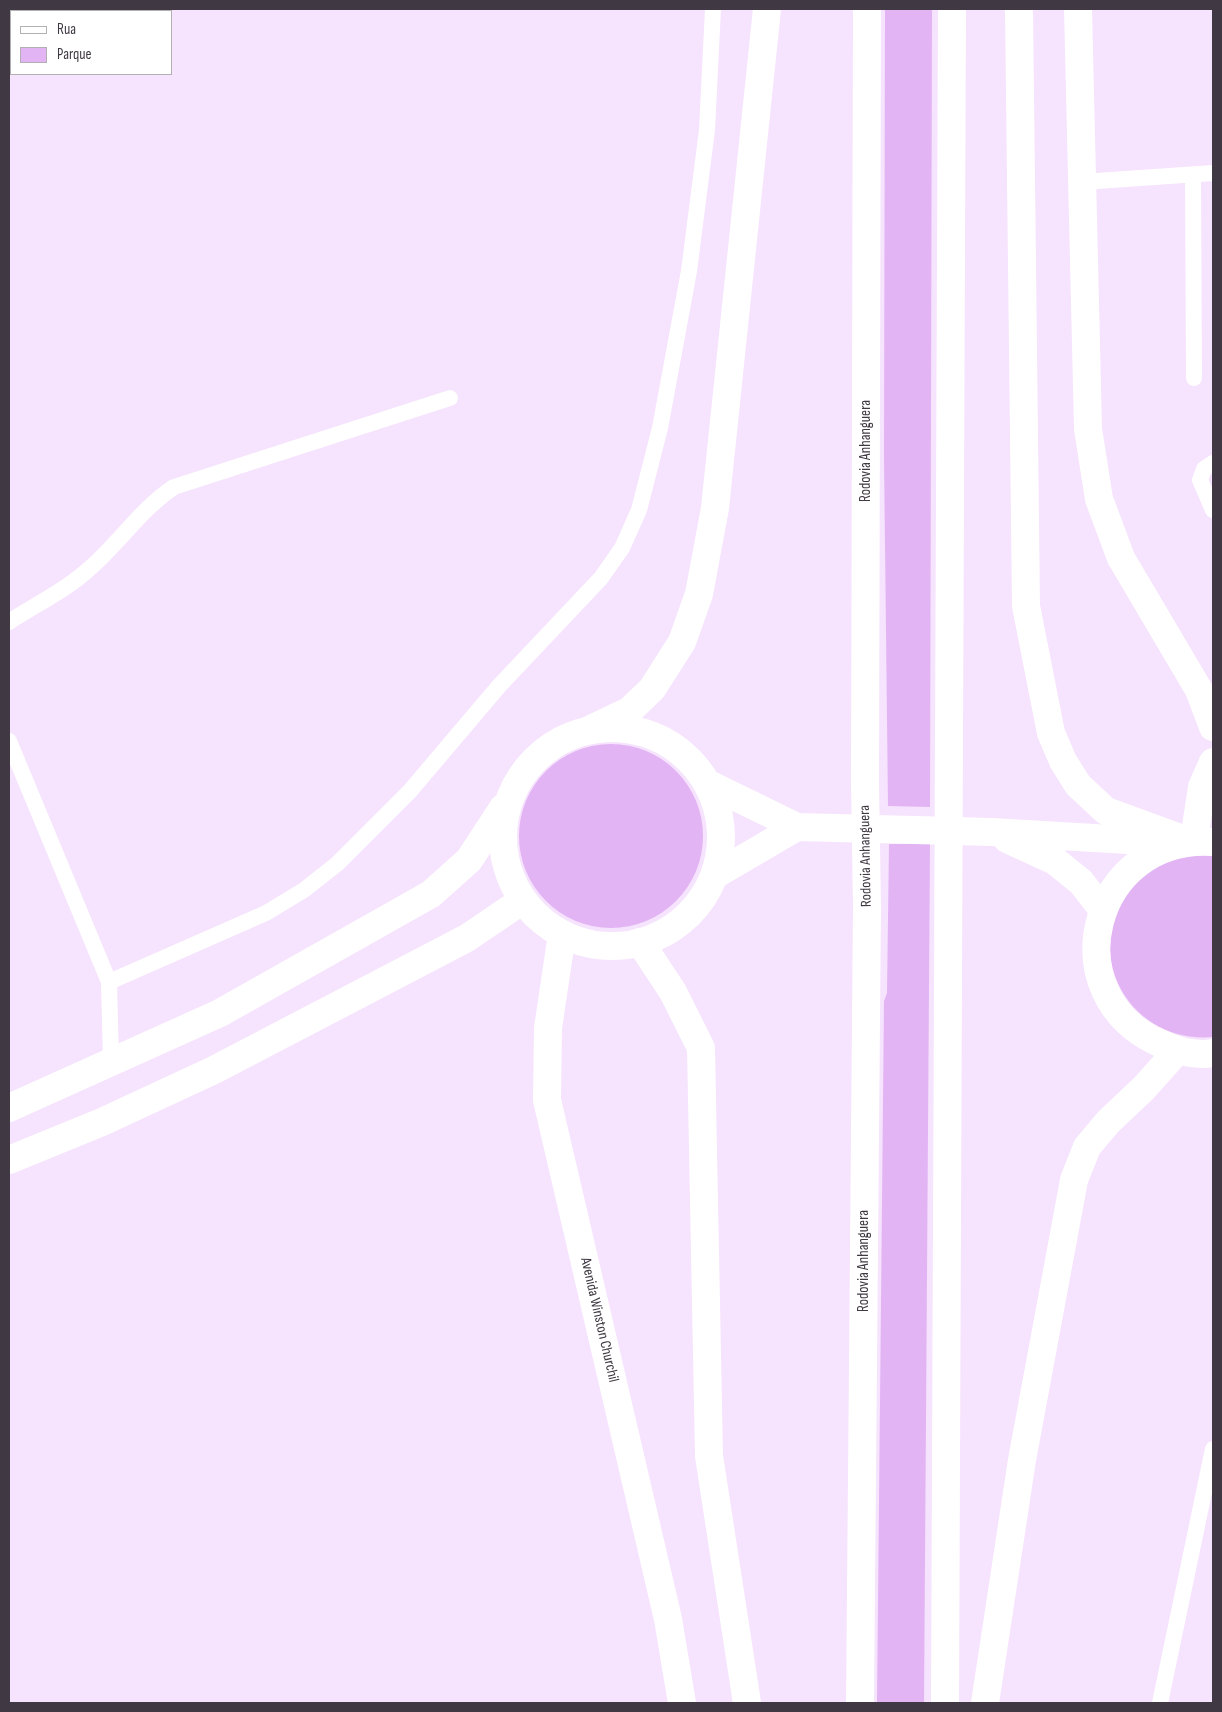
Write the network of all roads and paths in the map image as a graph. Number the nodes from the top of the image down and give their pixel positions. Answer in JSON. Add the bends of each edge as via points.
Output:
{"nodes":[{"id":1,"x":713,"y":9,"type":"edge"},
{"id":2,"x":767,"y":9,"type":"edge"},
{"id":3,"x":867,"y":9,"type":"edge"},
{"id":4,"x":952,"y":9,"type":"edge"},
{"id":5,"x":1019,"y":9,"type":"edge"},
{"id":6,"x":1078,"y":9,"type":"edge"},
{"id":7,"x":1213,"y":173,"type":"edge"},
{"id":8,"x":1193,"y":175,"type":"junction"},
{"id":9,"x":1082,"y":182,"type":"junction"},
{"id":10,"x":1194,"y":378,"type":"dead end"},
{"id":11,"x":450,"y":398,"type":"dead end"},
{"id":12,"x":1213,"y":463,"type":"edge"},
{"id":13,"x":1213,"y":510,"type":"edge"},
{"id":14,"x":9,"y":622,"type":"edge"},
{"id":15,"x":1213,"y":727,"type":"edge"},
{"id":16,"x":589,"y":730,"type":"junction"},
{"id":17,"x":9,"y":741,"type":"edge"},
{"id":18,"x":1213,"y":762,"type":"edge"},
{"id":19,"x":707,"y":783,"type":"junction"},
{"id":20,"x":508,"y":800,"type":"junction"},
{"id":21,"x":797,"y":827,"type":"junction"},
{"id":22,"x":992,"y":832,"type":"junction"},
{"id":23,"x":1194,"y":841,"type":"edge"},
{"id":24,"x":715,"y":875,"type":"junction"},
{"id":25,"x":523,"y":900,"type":"junction"},
{"id":26,"x":1102,"y":909,"type":"junction"},
{"id":27,"x":562,"y":934,"type":"junction"},
{"id":28,"x":640,"y":942,"type":"junction"},
{"id":29,"x":109,"y":982,"type":"junction"},
{"id":30,"x":1177,"y":1051,"type":"junction"},
{"id":31,"x":1213,"y":1053,"type":"edge"},
{"id":32,"x":111,"y":1061,"type":"junction"},
{"id":33,"x":9,"y":1108,"type":"edge"},
{"id":34,"x":9,"y":1160,"type":"edge"},
{"id":35,"x":1213,"y":1449,"type":"edge"},
{"id":36,"x":682,"y":1703,"type":"edge"},
{"id":37,"x":747,"y":1703,"type":"edge"},
{"id":38,"x":860,"y":1703,"type":"edge"},
{"id":39,"x":945,"y":1703,"type":"edge"},
{"id":40,"x":986,"y":1703,"type":"edge"},
{"id":41,"x":1160,"y":1703,"type":"edge"}],
"edges":[{"from":1,"to":29,"type":"lane","via":[[707,130],[688,271],[660,428],[639,510],[622,548],[601,578],[499,686],[410,791],[337,864],[304,890],[266,913]]},
{"from":2,"to":16,"type":"main road","via":[[715,508],[699,594],[682,642],[652,689],[630,711]]},
{"from":3,"to":38,"type":"main road","name":"Rodovia Anhanguera","via":[[867,908]]},
{"from":4,"to":39,"type":"main road"},
{"from":5,"to":23,"type":"main road","via":[[1026,606],[1051,733],[1078,785],[1106,810]]},
{"from":6,"to":9,"type":"main road"},
{"from":7,"to":8,"type":"lane"},
{"from":8,"to":9,"type":"lane"},
{"from":8,"to":10,"type":"lane"},
{"from":9,"to":15,"type":"main road","via":[[1088,430],[1100,499],[1121,558],[1199,690]]},
{"from":11,"to":14,"type":"lane","via":[[174,487],[157,499],[87,571]]},
{"from":12,"to":13,"type":"lane","via":[[1204,469],[1200,480]]},
{"from":16,"to":19,"type":"main road","via":[[624,728],[657,737],[686,756]]},
{"from":16,"to":20,"type":"main road","via":[[563,739],[540,754],[521,776]]},
{"from":17,"to":29,"type":"lane"},
{"from":18,"to":23,"type":"main road","via":[[1202,787]]},
{"from":19,"to":21,"type":"main road"},
{"from":19,"to":24,"type":"main road","via":[[718,812],[720,836]]},
{"from":20,"to":25,"type":"main road","via":[[502,835],[507,869]]},
{"from":20,"to":32,"type":"main road","via":[[469,860],[432,894],[220,1013]]},
{"from":21,"to":22,"type":"main road"},
{"from":21,"to":24,"type":"main road"},
{"from":22,"to":23,"type":"main road"},
{"from":22,"to":26,"type":"main road","via":[[1055,861],[1081,882]]},
{"from":23,"to":26,"type":"main road","via":[[1147,856],[1120,879]]},
{"from":24,"to":28,"type":"main road","via":[[698,905],[672,928]]},
{"from":25,"to":27,"type":"main road"},
{"from":25,"to":34,"type":"main road","via":[[467,938],[214,1070],[102,1122]]},
{"from":26,"to":30,"type":"main road","via":[[1096,944],[1101,980],[1118,1012],[1144,1037]]},
{"from":27,"to":28,"type":"main road","via":[[587,943],[613,946]]},
{"from":27,"to":36,"type":"main road","name":"Avenida Winston Churchil","via":[[548,1028],[547,1100],[668,1619]]},
{"from":28,"to":37,"type":"main road","via":[[673,992],[701,1048],[710,1456]]},
{"from":29,"to":32,"type":"lane"},
{"from":30,"to":31,"type":"main road"},
{"from":30,"to":40,"type":"main road","via":[[1087,1147],[1074,1180],[1022,1460]]},
{"from":32,"to":33,"type":"main road"},
{"from":35,"to":41,"type":"lane"}]}
